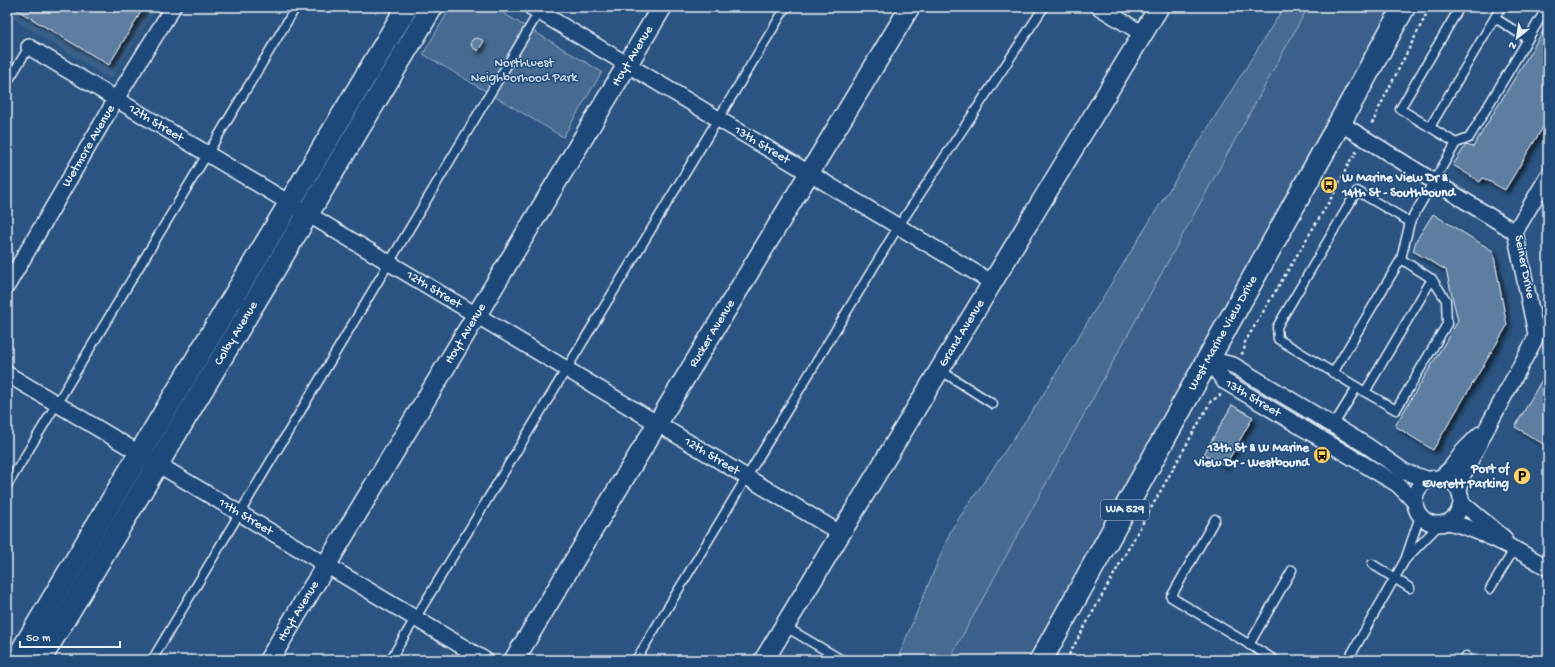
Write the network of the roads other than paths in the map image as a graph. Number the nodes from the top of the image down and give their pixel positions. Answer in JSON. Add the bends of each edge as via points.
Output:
{"nodes":[{"id":1,"x":173,"y":7,"type":"edge"},
{"id":2,"x":296,"y":7,"type":"edge"},
{"id":3,"x":407,"y":7,"type":"edge"},
{"id":4,"x":432,"y":7,"type":"edge"},
{"id":5,"x":662,"y":7,"type":"edge"},
{"id":6,"x":786,"y":7,"type":"edge"},
{"id":7,"x":910,"y":7,"type":"edge"},
{"id":8,"x":1044,"y":7,"type":"edge"},
{"id":9,"x":1099,"y":7,"type":"edge"},
{"id":10,"x":1160,"y":7,"type":"edge"},
{"id":11,"x":1404,"y":7,"type":"edge"},
{"id":12,"x":1460,"y":7,"type":"edge"},
{"id":13,"x":1502,"y":7,"type":"edge"},
{"id":14,"x":1548,"y":7,"type":"edge"},
{"id":15,"x":537,"y":9,"type":"edge"},
{"id":16,"x":1495,"y":18,"type":"junction"},
{"id":17,"x":1143,"y":34,"type":"junction"},
{"id":18,"x":1528,"y":39,"type":"junction"},
{"id":19,"x":28,"y":46,"type":"joint"},
{"id":20,"x":627,"y":64,"type":"junction"},
{"id":21,"x":7,"y":83,"type":"edge"},
{"id":22,"x":116,"y":99,"type":"junction"},
{"id":23,"x":718,"y":119,"type":"junction"},
{"id":24,"x":1340,"y":123,"type":"junction"},
{"id":25,"x":1430,"y":127,"type":"junction"},
{"id":26,"x":1456,"y":143,"type":"junction"},
{"id":27,"x":208,"y":154,"type":"junction"},
{"id":28,"x":808,"y":173,"type":"junction"},
{"id":29,"x":1548,"y":176,"type":"edge"},
{"id":30,"x":1434,"y":182,"type":"junction"},
{"id":31,"x":290,"y":203,"type":"junction"},
{"id":32,"x":308,"y":214,"type":"junction"},
{"id":33,"x":1410,"y":222,"type":"junction"},
{"id":34,"x":898,"y":227,"type":"junction"},
{"id":35,"x":1515,"y":232,"type":"junction"},
{"id":36,"x":1401,"y":259,"type":"junction"},
{"id":37,"x":388,"y":262,"type":"junction"},
{"id":38,"x":1432,"y":279,"type":"junction"},
{"id":39,"x":993,"y":283,"type":"junction"},
{"id":40,"x":7,"y":286,"type":"edge"},
{"id":41,"x":476,"y":314,"type":"junction"},
{"id":42,"x":1208,"y":359,"type":"junction"},
{"id":43,"x":567,"y":369,"type":"junction"},
{"id":44,"x":940,"y":370,"type":"junction"},
{"id":45,"x":1333,"y":373,"type":"junction"},
{"id":46,"x":7,"y":374,"type":"edge"},
{"id":47,"x":1357,"y":387,"type":"junction"},
{"id":48,"x":1366,"y":392,"type":"junction"},
{"id":49,"x":57,"y":403,"type":"junction"},
{"id":50,"x":993,"y":404,"type":"dead end"},
{"id":51,"x":656,"y":422,"type":"junction"},
{"id":52,"x":1333,"y":426,"type":"junction"},
{"id":53,"x":1488,"y":426,"type":"junction"},
{"id":54,"x":140,"y":453,"type":"junction"},
{"id":55,"x":158,"y":464,"type":"junction"},
{"id":56,"x":746,"y":476,"type":"junction"},
{"id":57,"x":1435,"y":479,"type":"junction"},
{"id":58,"x":7,"y":486,"type":"edge"},
{"id":59,"x":1460,"y":497,"type":"junction"},
{"id":60,"x":1418,"y":509,"type":"junction"},
{"id":61,"x":240,"y":513,"type":"junction"},
{"id":62,"x":1215,"y":519,"type":"dead end"},
{"id":63,"x":1444,"y":524,"type":"junction"},
{"id":64,"x":840,"y":533,"type":"junction"},
{"id":65,"x":1515,"y":548,"type":"junction"},
{"id":66,"x":1405,"y":560,"type":"junction"},
{"id":67,"x":1372,"y":564,"type":"dead end"},
{"id":68,"x":326,"y":565,"type":"junction"},
{"id":69,"x":1547,"y":565,"type":"edge"},
{"id":70,"x":1292,"y":570,"type":"dead end"},
{"id":71,"x":1393,"y":579,"type":"junction"},
{"id":72,"x":1410,"y":588,"type":"dead end"},
{"id":73,"x":1490,"y":589,"type":"dead end"},
{"id":74,"x":415,"y":618,"type":"junction"},
{"id":75,"x":784,"y":626,"type":"junction"},
{"id":76,"x":1249,"y":645,"type":"junction"},
{"id":77,"x":16,"y":660,"type":"edge"},
{"id":78,"x":40,"y":660,"type":"edge"},
{"id":79,"x":152,"y":660,"type":"edge"},
{"id":80,"x":269,"y":660,"type":"edge"},
{"id":81,"x":390,"y":660,"type":"edge"},
{"id":82,"x":485,"y":660,"type":"edge"},
{"id":83,"x":514,"y":660,"type":"edge"},
{"id":84,"x":636,"y":660,"type":"edge"},
{"id":85,"x":764,"y":660,"type":"edge"},
{"id":86,"x":842,"y":660,"type":"edge"},
{"id":87,"x":1041,"y":660,"type":"edge"},
{"id":88,"x":1274,"y":660,"type":"edge"},
{"id":89,"x":1348,"y":660,"type":"edge"}],
"edges":[{"from":1,"to":22,"type":"street","name":"Wetmore Avenue"},
{"from":2,"to":27,"type":"lane"},
{"from":3,"to":31,"type":"main road","name":"Colby Avenue"},
{"from":4,"to":32,"type":"main road","name":"Colby Avenue"},
{"from":5,"to":20,"type":"street","name":"Hoyt Avenue"},
{"from":6,"to":23,"type":"lane"},
{"from":7,"to":28,"type":"street","name":"Rucker Avenue"},
{"from":8,"to":34,"type":"lane"},
{"from":9,"to":17,"type":"street"},
{"from":10,"to":17,"type":"street","name":"Grand Avenue"},
{"from":11,"to":24,"type":"main road","name":"West Marine View Drive","number":"WA 529"},
{"from":12,"to":25,"type":"lane","via":[[1400,109]]},
{"from":13,"to":16,"type":"lane"},
{"from":14,"to":18,"type":"lane"},
{"from":15,"to":20,"type":"street","name":"13th Street"},
{"from":15,"to":37,"type":"lane"},
{"from":16,"to":18,"type":"lane"},
{"from":16,"to":25,"type":"lane"},
{"from":17,"to":39,"type":"street","name":"Grand Avenue"},
{"from":18,"to":26,"type":"lane","via":[[1469,138]]},
{"from":19,"to":21,"type":"lane"},
{"from":19,"to":22,"type":"street","name":"12th Street"},
{"from":20,"to":23,"type":"street","name":"13th Street"},
{"from":20,"to":41,"type":"street","name":"Hoyt Avenue"},
{"from":22,"to":27,"type":"street","name":"12th Street"},
{"from":22,"to":40,"type":"street","name":"Wetmore Avenue"},
{"from":23,"to":28,"type":"street","name":"13th Street"},
{"from":23,"to":43,"type":"lane"},
{"from":24,"to":30,"type":"street"},
{"from":24,"to":42,"type":"main road","name":"West Marine View Drive","number":"WA 529"},
{"from":25,"to":26,"type":"lane"},
{"from":26,"to":30,"type":"lane"},
{"from":27,"to":31,"type":"street","name":"12th Street"},
{"from":27,"to":49,"type":"lane"},
{"from":28,"to":34,"type":"street","name":"13th Street"},
{"from":28,"to":51,"type":"street","name":"Rucker Avenue"},
{"from":29,"to":35,"type":"street","name":"Seiner Drive"},
{"from":30,"to":33,"type":"lane"},
{"from":30,"to":35,"type":"street"},
{"from":31,"to":32,"type":"street","name":"12th Street"},
{"from":31,"to":54,"type":"main road","name":"Colby Avenue"},
{"from":32,"to":37,"type":"street","name":"12th Street"},
{"from":32,"to":55,"type":"main road","name":"Colby Avenue"},
{"from":33,"to":36,"type":"lane"},
{"from":33,"to":45,"type":"lane","via":[[1357,191],[1276,327],[1278,339]]},
{"from":34,"to":39,"type":"street","name":"13th Street"},
{"from":34,"to":56,"type":"lane"},
{"from":35,"to":53,"type":"street","name":"Seiner Drive","via":[[1536,334]]},
{"from":36,"to":38,"type":"lane"},
{"from":36,"to":45,"type":"lane"},
{"from":37,"to":41,"type":"street","name":"12th Street"},
{"from":37,"to":61,"type":"lane"},
{"from":38,"to":48,"type":"lane"},
{"from":38,"to":48,"type":"lane","via":[[1446,300],[1447,324],[1396,410]]},
{"from":39,"to":44,"type":"street","name":"Grand Avenue"},
{"from":41,"to":43,"type":"street","name":"12th Street"},
{"from":41,"to":68,"type":"street","name":"Hoyt Avenue"},
{"from":42,"to":52,"type":"street","name":"13th Street","via":[[1233,365]]},
{"from":42,"to":60,"type":"street","name":"13th Street","via":[[1224,381],[1397,484]]},
{"from":42,"to":87,"type":"main road","name":"West Marine View Drive","number":"WA 529"},
{"from":43,"to":51,"type":"street","name":"12th Street"},
{"from":43,"to":74,"type":"lane"},
{"from":44,"to":50,"type":"lane"},
{"from":44,"to":64,"type":"street","name":"Grand Avenue"},
{"from":45,"to":47,"type":"lane"},
{"from":46,"to":49,"type":"street","name":"11th Street"},
{"from":47,"to":48,"type":"lane"},
{"from":47,"to":52,"type":"lane"},
{"from":49,"to":54,"type":"street","name":"11th Street"},
{"from":49,"to":58,"type":"lane"},
{"from":51,"to":56,"type":"street","name":"12th Street"},
{"from":51,"to":83,"type":"street","name":"Rucker Avenue"},
{"from":52,"to":57,"type":"street","name":"13th Street","via":[[1405,472]]},
{"from":53,"to":57,"type":"street","name":"Seiner Drive","via":[[1464,450],[1451,468]]},
{"from":53,"to":59,"type":"street","name":"Seiner Drive","via":[[1462,477]]},
{"from":54,"to":55,"type":"street","name":"11th Street"},
{"from":54,"to":77,"type":"main road","name":"Colby Avenue"},
{"from":55,"to":61,"type":"street","name":"11th Street"},
{"from":55,"to":78,"type":"main road","name":"Colby Avenue"},
{"from":56,"to":64,"type":"street","name":"12th Street"},
{"from":56,"to":84,"type":"lane"},
{"from":57,"to":59,"type":"street","via":[[1451,482]]},
{"from":57,"to":60,"type":"street","via":[[1419,489]]},
{"from":59,"to":63,"type":"street","via":[[1458,514]]},
{"from":59,"to":65,"type":"street"},
{"from":60,"to":63,"type":"street","via":[[1425,521]]},
{"from":60,"to":66,"type":"lane"},
{"from":61,"to":68,"type":"street","name":"11th Street"},
{"from":61,"to":79,"type":"lane"},
{"from":62,"to":76,"type":"lane","via":[[1171,597]]},
{"from":63,"to":65,"type":"street","via":[[1467,528]]},
{"from":63,"to":66,"type":"lane"},
{"from":64,"to":75,"type":"street","name":"Grand Avenue"},
{"from":65,"to":69,"type":"street"},
{"from":65,"to":73,"type":"lane"},
{"from":66,"to":71,"type":"lane"},
{"from":67,"to":71,"type":"lane"},
{"from":68,"to":74,"type":"street","name":"11th Street"},
{"from":68,"to":80,"type":"street","name":"Hoyt Avenue"},
{"from":70,"to":76,"type":"lane"},
{"from":71,"to":72,"type":"lane"},
{"from":71,"to":89,"type":"lane"},
{"from":74,"to":81,"type":"lane"},
{"from":74,"to":82,"type":"street","name":"11th Street"},
{"from":75,"to":85,"type":"street","name":"Grand Avenue"},
{"from":75,"to":86,"type":"lane"},
{"from":76,"to":88,"type":"lane"}]}
